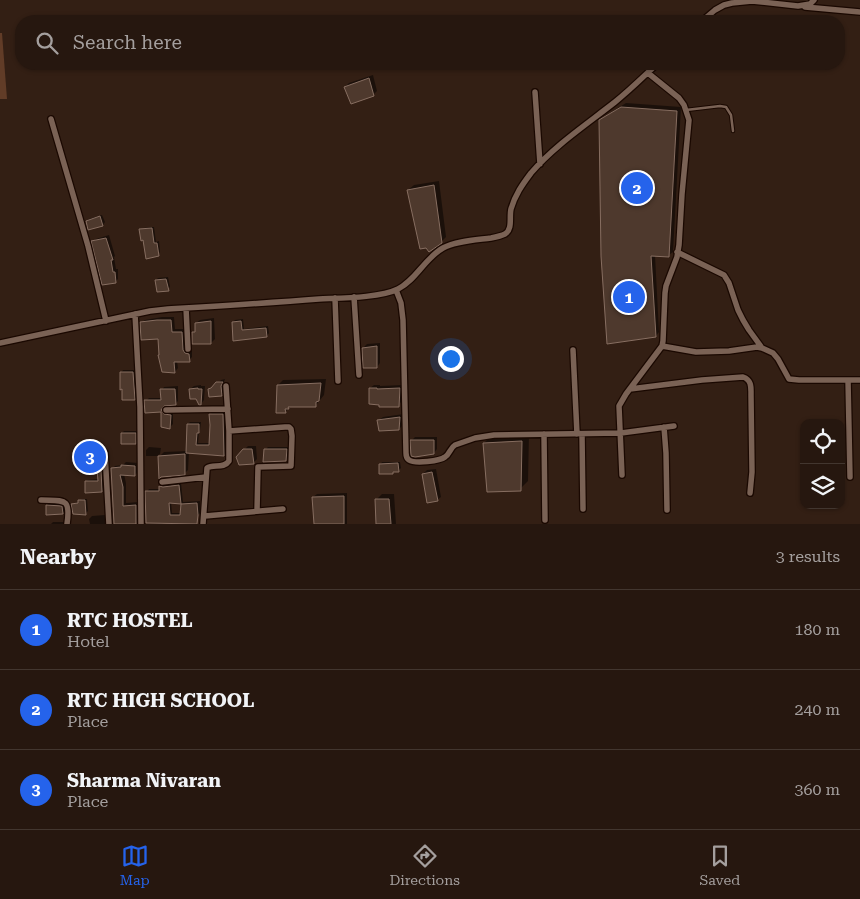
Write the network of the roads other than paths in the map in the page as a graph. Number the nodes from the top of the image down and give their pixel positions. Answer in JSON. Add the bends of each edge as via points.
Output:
{"nodes":[{"id":1,"x":814,"y":0,"type":"edge"},
{"id":2,"x":733,"y":1,"type":"edge"},
{"id":3,"x":801,"y":6,"type":"junction"},
{"id":4,"x":860,"y":12,"type":"edge"},
{"id":5,"x":709,"y":15,"type":"edge"},
{"id":6,"x":651,"y":70,"type":"edge"},
{"id":7,"x":648,"y":73,"type":"junction"},
{"id":8,"x":535,"y":92,"type":"dead end"},
{"id":9,"x":686,"y":110,"type":"junction"},
{"id":10,"x":51,"y":119,"type":"dead end"},
{"id":11,"x":733,"y":131,"type":"dead end"},
{"id":12,"x":540,"y":164,"type":"junction"},
{"id":13,"x":677,"y":252,"type":"junction"},
{"id":14,"x":396,"y":290,"type":"junction"},
{"id":15,"x":354,"y":296,"type":"junction"},
{"id":16,"x":334,"y":298,"type":"junction"},
{"id":17,"x":186,"y":308,"type":"junction"},
{"id":18,"x":135,"y":314,"type":"junction"},
{"id":19,"x":106,"y":320,"type":"junction"},
{"id":20,"x":0,"y":343,"type":"edge"},
{"id":21,"x":662,"y":346,"type":"junction"},
{"id":22,"x":762,"y":348,"type":"junction"},
{"id":23,"x":188,"y":349,"type":"dead end"},
{"id":24,"x":573,"y":350,"type":"dead end"},
{"id":25,"x":359,"y":375,"type":"dead end"},
{"id":26,"x":848,"y":380,"type":"junction"},
{"id":27,"x":860,"y":380,"type":"edge"},
{"id":28,"x":338,"y":381,"type":"dead end"},
{"id":29,"x":226,"y":386,"type":"dead end"},
{"id":30,"x":630,"y":389,"type":"junction"},
{"id":31,"x":228,"y":408,"type":"junction"},
{"id":32,"x":166,"y":410,"type":"dead end"},
{"id":33,"x":674,"y":426,"type":"dead end"},
{"id":34,"x":664,"y":427,"type":"junction"},
{"id":35,"x":229,"y":431,"type":"junction"},
{"id":36,"x":544,"y":434,"type":"junction"},
{"id":37,"x":579,"y":434,"type":"junction"},
{"id":38,"x":621,"y":434,"type":"junction"},
{"id":39,"x":105,"y":453,"type":"dead end"},
{"id":40,"x":622,"y":475,"type":"dead end"},
{"id":41,"x":850,"y":477,"type":"dead end"},
{"id":42,"x":206,"y":478,"type":"junction"},
{"id":43,"x":162,"y":482,"type":"dead end"},
{"id":44,"x":750,"y":493,"type":"dead end"},
{"id":45,"x":41,"y":500,"type":"dead end"},
{"id":46,"x":283,"y":509,"type":"dead end"},
{"id":47,"x":583,"y":509,"type":"dead end"},
{"id":48,"x":667,"y":510,"type":"dead end"},
{"id":49,"x":257,"y":511,"type":"junction"},
{"id":50,"x":204,"y":516,"type":"junction"},
{"id":51,"x":545,"y":520,"type":"dead end"},
{"id":52,"x":68,"y":524,"type":"edge"},
{"id":53,"x":110,"y":524,"type":"edge"},
{"id":54,"x":141,"y":524,"type":"edge"},
{"id":55,"x":203,"y":524,"type":"edge"}],
"edges":[{"from":1,"to":3,"type":"street"},
{"from":2,"to":3,"type":"street"},
{"from":2,"to":5,"type":"street"},
{"from":3,"to":4,"type":"street"},
{"from":6,"to":7,"type":"street"},
{"from":7,"to":9,"type":"street","via":[[679,98]]},
{"from":7,"to":12,"type":"street"},
{"from":8,"to":12,"type":"street"},
{"from":9,"to":11,"type":"lane","via":[[726,108],[731,115]]},
{"from":9,"to":13,"type":"street","via":[[689,120]]},
{"from":10,"to":19,"type":"street","via":[[90,252]]},
{"from":12,"to":14,"type":"street","via":[[518,190],[510,229],[506,234],[444,248]]},
{"from":13,"to":21,"type":"street","via":[[664,293]]},
{"from":13,"to":22,"type":"street","via":[[724,275],[738,310]]},
{"from":14,"to":15,"type":"street"},
{"from":14,"to":36,"type":"street","via":[[403,320],[406,453],[409,460],[440,460],[455,445],[486,436]]},
{"from":15,"to":16,"type":"street"},
{"from":15,"to":25,"type":"street"},
{"from":16,"to":17,"type":"street"},
{"from":16,"to":28,"type":"street"},
{"from":17,"to":18,"type":"street"},
{"from":17,"to":23,"type":"street"},
{"from":18,"to":19,"type":"street"},
{"from":18,"to":54,"type":"street"},
{"from":19,"to":20,"type":"street"},
{"from":21,"to":22,"type":"street","via":[[696,352]]},
{"from":21,"to":30,"type":"street"},
{"from":22,"to":26,"type":"street","via":[[778,358],[789,379]]},
{"from":24,"to":37,"type":"street"},
{"from":26,"to":27,"type":"street"},
{"from":26,"to":41,"type":"street"},
{"from":29,"to":31,"type":"street"},
{"from":30,"to":38,"type":"street","via":[[619,406]]},
{"from":30,"to":44,"type":"street","via":[[702,380],[748,379],[751,395]]},
{"from":31,"to":32,"type":"street"},
{"from":31,"to":35,"type":"street"},
{"from":33,"to":34,"type":"street"},
{"from":34,"to":38,"type":"street"},
{"from":34,"to":48,"type":"street"},
{"from":35,"to":42,"type":"street","via":[[227,464],[206,468]]},
{"from":35,"to":49,"type":"street","via":[[285,427],[292,432],[290,466],[258,467]]},
{"from":36,"to":37,"type":"street"},
{"from":36,"to":51,"type":"street"},
{"from":37,"to":38,"type":"street"},
{"from":37,"to":47,"type":"street"},
{"from":38,"to":40,"type":"street"},
{"from":39,"to":53,"type":"street"},
{"from":42,"to":43,"type":"street"},
{"from":42,"to":50,"type":"street"},
{"from":45,"to":52,"type":"street","via":[[67,504]]},
{"from":46,"to":49,"type":"street"},
{"from":49,"to":50,"type":"street"},
{"from":50,"to":55,"type":"street"}]}
